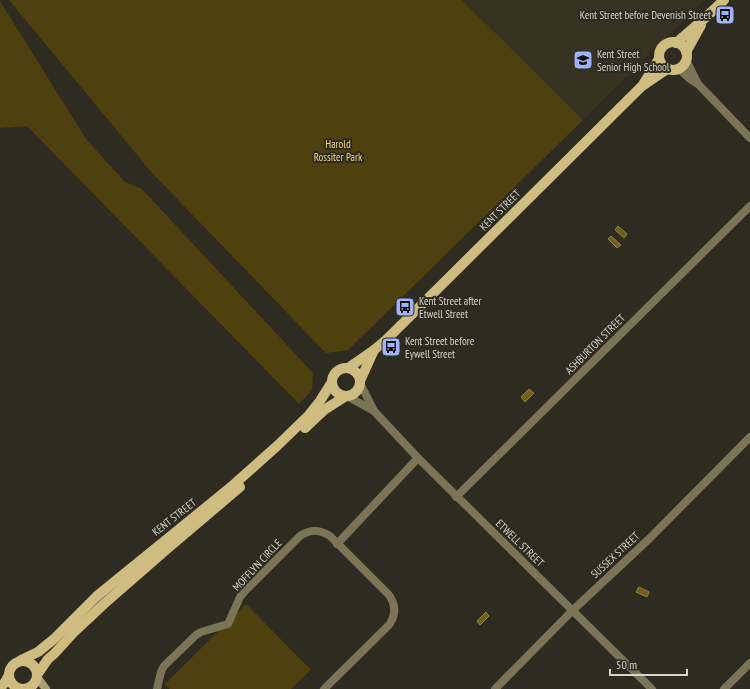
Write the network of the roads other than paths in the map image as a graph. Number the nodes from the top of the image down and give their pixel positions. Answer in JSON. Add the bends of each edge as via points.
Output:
{"nodes":[{"id":1,"x":724,"y":0,"type":"edge"},
{"id":2,"x":705,"y":18,"type":"junction"},
{"id":3,"x":676,"y":43,"type":"junction"},
{"id":4,"x":686,"y":56,"type":"junction"},
{"id":5,"x":659,"y":59,"type":"junction"},
{"id":6,"x":667,"y":69,"type":"junction"},
{"id":7,"x":679,"y":69,"type":"junction"},
{"id":8,"x":698,"y":84,"type":"junction"},
{"id":9,"x":642,"y":86,"type":"junction"},
{"id":10,"x":750,"y":138,"type":"edge"},
{"id":11,"x":750,"y":206,"type":"edge"},
{"id":12,"x":374,"y":350,"type":"junction"},
{"id":13,"x":348,"y":368,"type":"junction"},
{"id":14,"x":332,"y":382,"type":"junction"},
{"id":15,"x":360,"y":382,"type":"junction"},
{"id":16,"x":347,"y":396,"type":"junction"},
{"id":17,"x":374,"y":411,"type":"junction"},
{"id":18,"x":750,"y":437,"type":"edge"},
{"id":19,"x":418,"y":458,"type":"junction"},
{"id":20,"x":456,"y":496,"type":"junction"},
{"id":21,"x":337,"y":544,"type":"junction"},
{"id":22,"x":573,"y":610,"type":"junction"},
{"id":23,"x":21,"y":660,"type":"junction"},
{"id":24,"x":750,"y":662,"type":"edge"},
{"id":25,"x":9,"y":674,"type":"junction"},
{"id":26,"x":37,"y":676,"type":"junction"},
{"id":27,"x":0,"y":689,"type":"edge"},
{"id":28,"x":19,"y":689,"type":"edge"},
{"id":29,"x":23,"y":689,"type":"edge"},
{"id":30,"x":46,"y":689,"type":"edge"},
{"id":31,"x":157,"y":689,"type":"edge"},
{"id":32,"x":324,"y":689,"type":"edge"},
{"id":33,"x":495,"y":689,"type":"edge"},
{"id":34,"x":652,"y":689,"type":"edge"},
{"id":35,"x":724,"y":689,"type":"edge"}],
"edges":[{"from":1,"to":2,"type":"main road"},
{"from":2,"to":3,"type":"main road"},
{"from":2,"to":4,"type":"main road"},
{"from":3,"to":4,"type":"main road","via":[[681,45]]},
{"from":3,"to":5,"type":"main road","via":[[663,46]]},
{"from":4,"to":7,"type":"main road"},
{"from":4,"to":8,"type":"street"},
{"from":5,"to":6,"type":"main road","via":[[660,64]]},
{"from":5,"to":9,"type":"main road","name":"KENT STREET"},
{"from":6,"to":7,"type":"main road"},
{"from":6,"to":9,"type":"main road","name":"KENT STREET"},
{"from":7,"to":8,"type":"street"},
{"from":8,"to":10,"type":"street"},
{"from":9,"to":12,"type":"main road","name":"KENT STREET"},
{"from":11,"to":20,"type":"street","name":"ASHBURTON STREET"},
{"from":12,"to":13,"type":"main road","name":"KENT STREET"},
{"from":12,"to":15,"type":"main road","name":"KENT STREET"},
{"from":13,"to":14,"type":"main road","via":[[336,372]]},
{"from":13,"to":15,"type":"main road","via":[[357,374]]},
{"from":14,"to":16,"type":"main road","via":[[337,393]]},
{"from":14,"to":23,"type":"main road","name":"KENT STREET","via":[[308,416],[277,446],[231,487],[102,591],[54,639],[38,652]]},
{"from":15,"to":16,"type":"main road","via":[[356,392]]},
{"from":15,"to":17,"type":"street","name":"ETWELL STREET"},
{"from":16,"to":17,"type":"street","name":"ETWELL STREET"},
{"from":16,"to":26,"type":"main road","name":"KENT STREET","via":[[324,410],[226,500],[105,603],[48,658]]},
{"from":17,"to":19,"type":"street","name":"ETWELL STREET"},
{"from":18,"to":22,"type":"street","name":"SUSSEX STREET","via":[[650,538]]},
{"from":19,"to":20,"type":"street","name":"ETWELL STREET"},
{"from":19,"to":21,"type":"street"},
{"from":20,"to":22,"type":"street","name":"ETWELL STREET"},
{"from":21,"to":31,"type":"street","name":"MOFFLYN CIRCLE","via":[[330,536],[319,531],[306,532],[300,536],[240,597],[228,624],[196,635],[164,666]]},
{"from":21,"to":32,"type":"street","name":"MOFFLYN CIRCLE","via":[[389,595],[394,603],[394,615],[389,625]]},
{"from":22,"to":33,"type":"street","name":"SUSSEX STREET"},
{"from":22,"to":34,"type":"street","name":"ETWELL STREET"},
{"from":23,"to":25,"type":"main road","via":[[11,667]]},
{"from":23,"to":26,"type":"main road","via":[[32,664]]},
{"from":24,"to":35,"type":"street"},
{"from":25,"to":27,"type":"main road"},
{"from":25,"to":28,"type":"main road","via":[[11,683]]},
{"from":26,"to":29,"type":"main road","via":[[33,685]]},
{"from":26,"to":30,"type":"street"},
{"from":28,"to":29,"type":"main road"}]}
